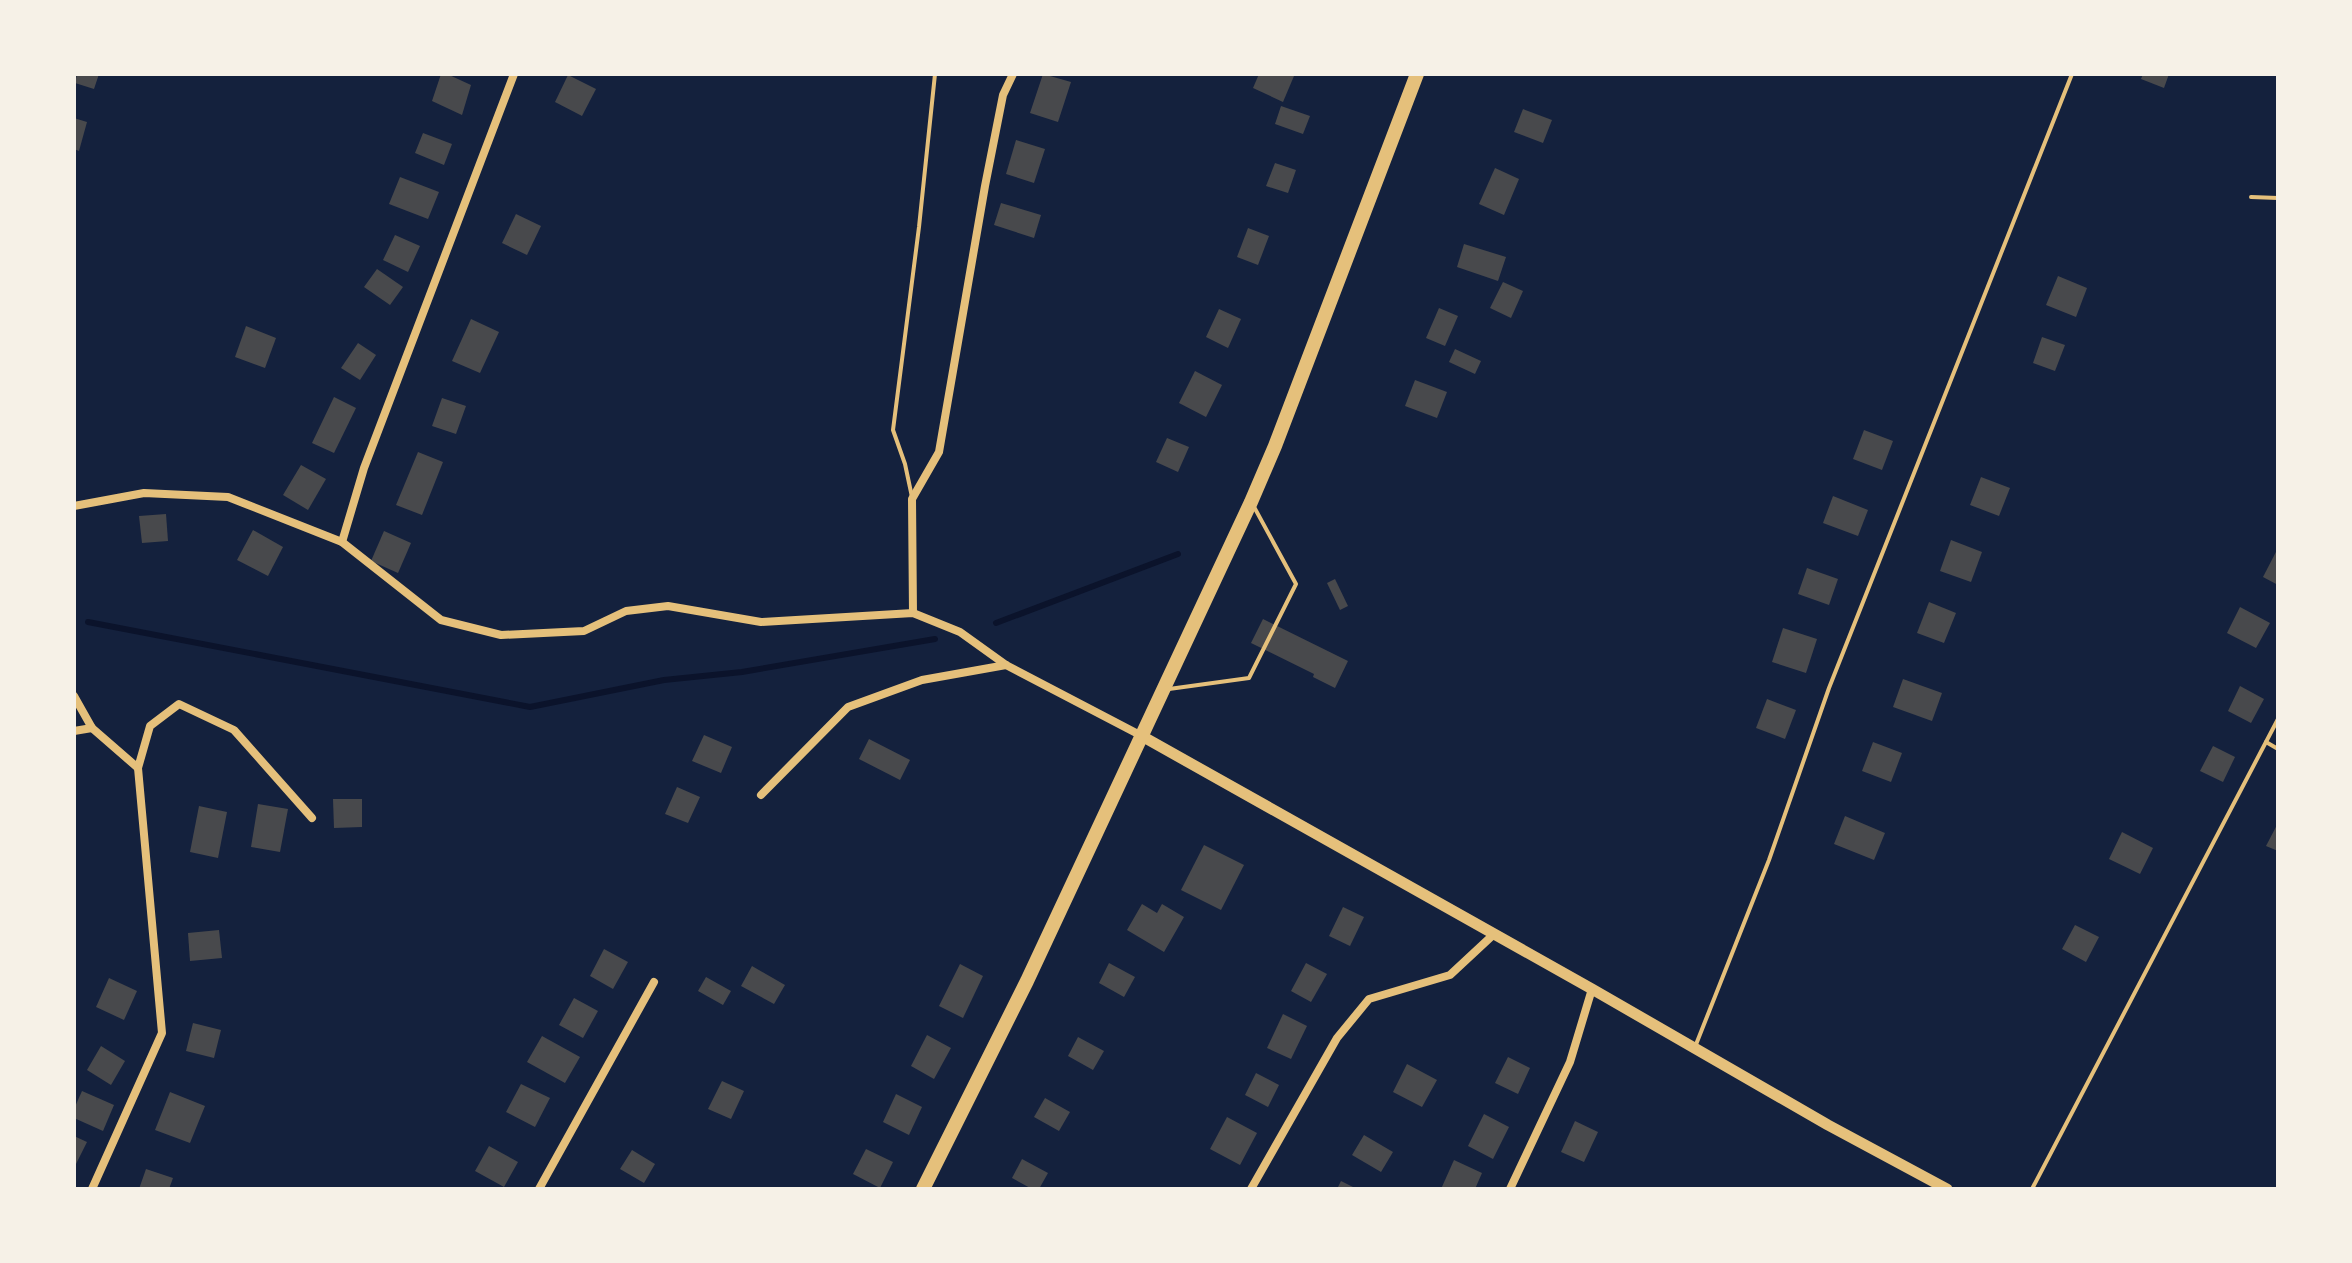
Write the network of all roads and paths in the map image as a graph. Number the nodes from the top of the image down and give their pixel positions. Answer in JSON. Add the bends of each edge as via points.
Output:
{"nodes":[{"id":1,"x":514,"y":74,"type":"edge"},
{"id":2,"x":935,"y":74,"type":"edge"},
{"id":3,"x":1013,"y":74,"type":"edge"},
{"id":4,"x":1417,"y":74,"type":"edge"},
{"id":5,"x":2072,"y":74,"type":"edge"},
{"id":6,"x":2251,"y":197,"type":"dead end"},
{"id":7,"x":2278,"y":198,"type":"edge"},
{"id":8,"x":912,"y":499,"type":"junction"},
{"id":9,"x":1251,"y":502,"type":"junction"},
{"id":10,"x":74,"y":506,"type":"edge"},
{"id":11,"x":342,"y":542,"type":"junction"},
{"id":12,"x":913,"y":613,"type":"junction"},
{"id":13,"x":1006,"y":665,"type":"junction"},
{"id":14,"x":1163,"y":690,"type":"junction"},
{"id":15,"x":74,"y":696,"type":"edge"},
{"id":16,"x":2278,"y":719,"type":"edge"},
{"id":17,"x":92,"y":728,"type":"junction"},
{"id":18,"x":74,"y":731,"type":"edge"},
{"id":19,"x":1140,"y":735,"type":"junction"},
{"id":20,"x":2266,"y":742,"type":"junction"},
{"id":21,"x":2278,"y":749,"type":"edge"},
{"id":22,"x":138,"y":768,"type":"junction"},
{"id":23,"x":761,"y":795,"type":"dead end"},
{"id":24,"x":312,"y":818,"type":"dead end"},
{"id":25,"x":1493,"y":935,"type":"junction"},
{"id":26,"x":654,"y":982,"type":"dead end"},
{"id":27,"x":1592,"y":989,"type":"junction"},
{"id":28,"x":1694,"y":1049,"type":"junction"},
{"id":29,"x":92,"y":1189,"type":"edge"},
{"id":30,"x":539,"y":1189,"type":"edge"},
{"id":31,"x":923,"y":1189,"type":"edge"},
{"id":32,"x":1251,"y":1189,"type":"edge"},
{"id":33,"x":1510,"y":1189,"type":"edge"},
{"id":34,"x":1947,"y":1189,"type":"edge"},
{"id":35,"x":2032,"y":1189,"type":"edge"}],
"edges":[{"from":1,"to":11,"type":"street","via":[[364,468]]},
{"from":2,"to":8,"type":"lane","via":[[893,430]]},
{"from":3,"to":8,"type":"street","via":[[1003,95],[939,452]]},
{"from":4,"to":9,"type":"main road"},
{"from":5,"to":28,"type":"lane","via":[[1829,688],[1769,860]]},
{"from":6,"to":7,"type":"lane"},
{"from":8,"to":12,"type":"street"},
{"from":9,"to":14,"type":"main road"},
{"from":9,"to":14,"type":"lane","via":[[1296,584],[1249,678]]},
{"from":10,"to":11,"type":"street","via":[[144,493],[228,497]]},
{"from":11,"to":12,"type":"street","via":[[441,620],[501,635],[584,631],[626,611],[668,606],[761,622]]},
{"from":12,"to":13,"type":"street","via":[[960,632]]},
{"from":13,"to":19,"type":"street"},
{"from":13,"to":23,"type":"street","via":[[922,680],[848,707]]},
{"from":14,"to":19,"type":"main road"},
{"from":15,"to":17,"type":"street"},
{"from":16,"to":20,"type":"lane"},
{"from":17,"to":18,"type":"street"},
{"from":17,"to":22,"type":"street"},
{"from":19,"to":25,"type":"street"},
{"from":19,"to":31,"type":"main road","via":[[1027,981]]},
{"from":20,"to":21,"type":"lane"},
{"from":20,"to":35,"type":"lane"},
{"from":22,"to":24,"type":"street","via":[[150,726],[179,704],[234,730]]},
{"from":22,"to":29,"type":"street","via":[[162,1033]]},
{"from":25,"to":27,"type":"street"},
{"from":25,"to":32,"type":"street","via":[[1450,975],[1369,999],[1337,1038]]},
{"from":26,"to":30,"type":"street"},
{"from":27,"to":28,"type":"street"},
{"from":27,"to":33,"type":"street","via":[[1570,1062]]},
{"from":28,"to":34,"type":"street"}]}
